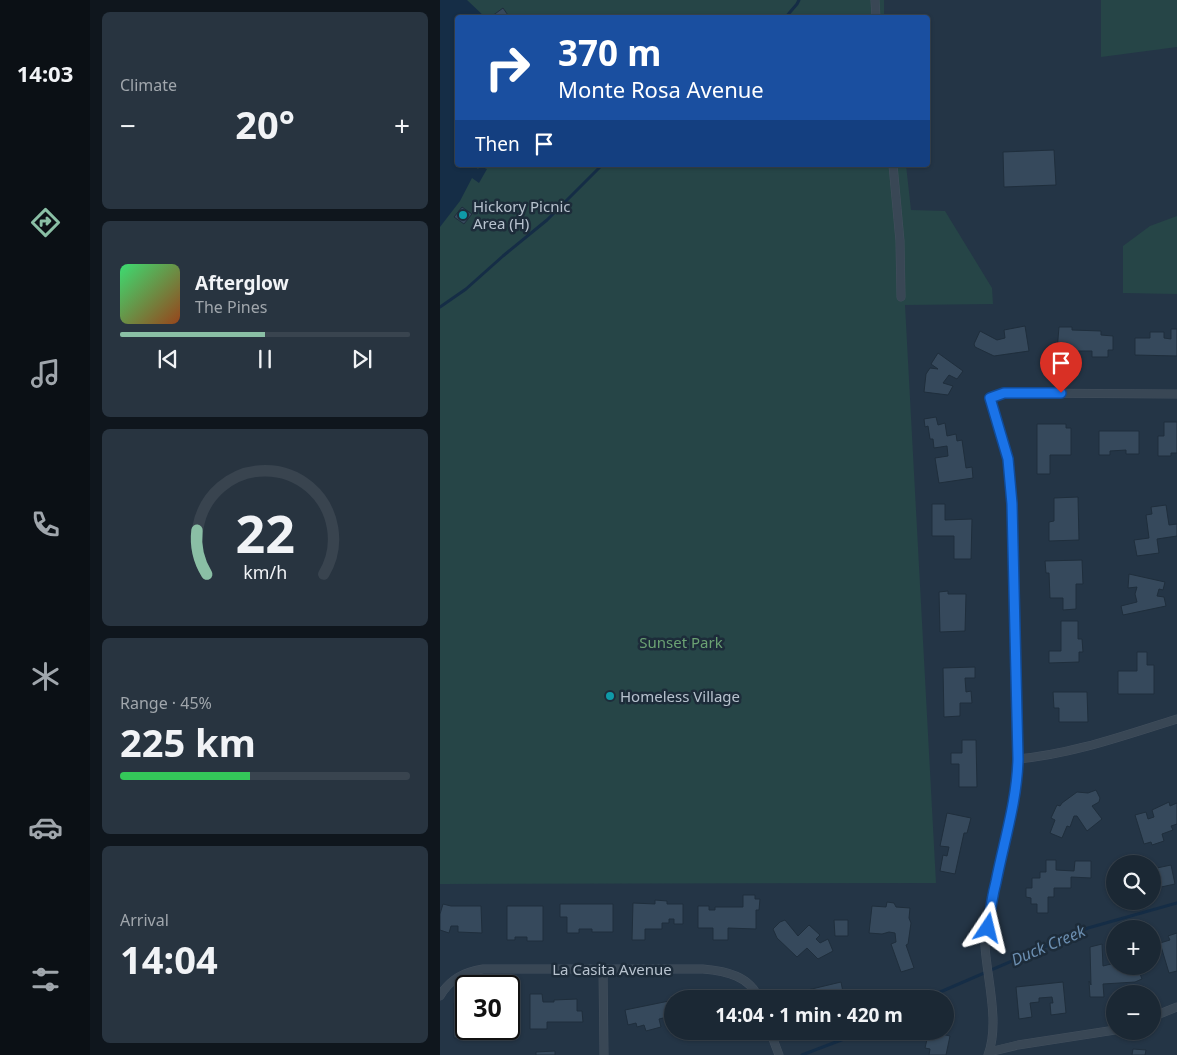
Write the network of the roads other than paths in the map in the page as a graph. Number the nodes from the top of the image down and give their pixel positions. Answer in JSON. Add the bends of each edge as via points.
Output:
{"nodes":[{"id":1,"x":875,"y":0,"type":"edge"},
{"id":2,"x":876,"y":15,"type":"edge"},
{"id":3,"x":893,"y":167,"type":"edge"},
{"id":4,"x":901,"y":298,"type":"dead end"},
{"id":5,"x":1177,"y":394,"type":"edge"},
{"id":6,"x":1177,"y":718,"type":"edge"},
{"id":7,"x":1018,"y":759,"type":"junction"},
{"id":8,"x":603,"y":968,"type":"junction"},
{"id":9,"x":754,"y":990,"type":"edge"},
{"id":10,"x":440,"y":996,"type":"edge"},
{"id":11,"x":1177,"y":1007,"type":"edge"},
{"id":12,"x":1161,"y":1013,"type":"edge"},
{"id":13,"x":1106,"y":1031,"type":"edge"},
{"id":14,"x":774,"y":1040,"type":"edge"},
{"id":15,"x":989,"y":1054,"type":"edge"},
{"id":16,"x":604,"y":1055,"type":"edge"},
{"id":17,"x":779,"y":1055,"type":"edge"}],
"edges":[{"from":1,"to":2,"type":"street"},
{"from":3,"to":4,"type":"street"},
{"from":5,"to":7,"type":"street","via":[[1004,393],[990,398],[1008,459],[1012,504]]},
{"from":6,"to":7,"type":"street","via":[[1098,744]]},
{"from":7,"to":15,"type":"street","via":[[1013,807],[995,882],[985,944],[993,1023]]},
{"from":8,"to":9,"type":"street","name":"La Casita Avenue","via":[[721,971],[745,980]]},
{"from":8,"to":10,"type":"street","name":"La Casita Avenue","via":[[468,971],[455,978]]},
{"from":8,"to":16,"type":"street"},
{"from":11,"to":12,"type":"street"},
{"from":13,"to":15,"type":"street","via":[[1018,1045]]},
{"from":14,"to":17,"type":"street"}]}
